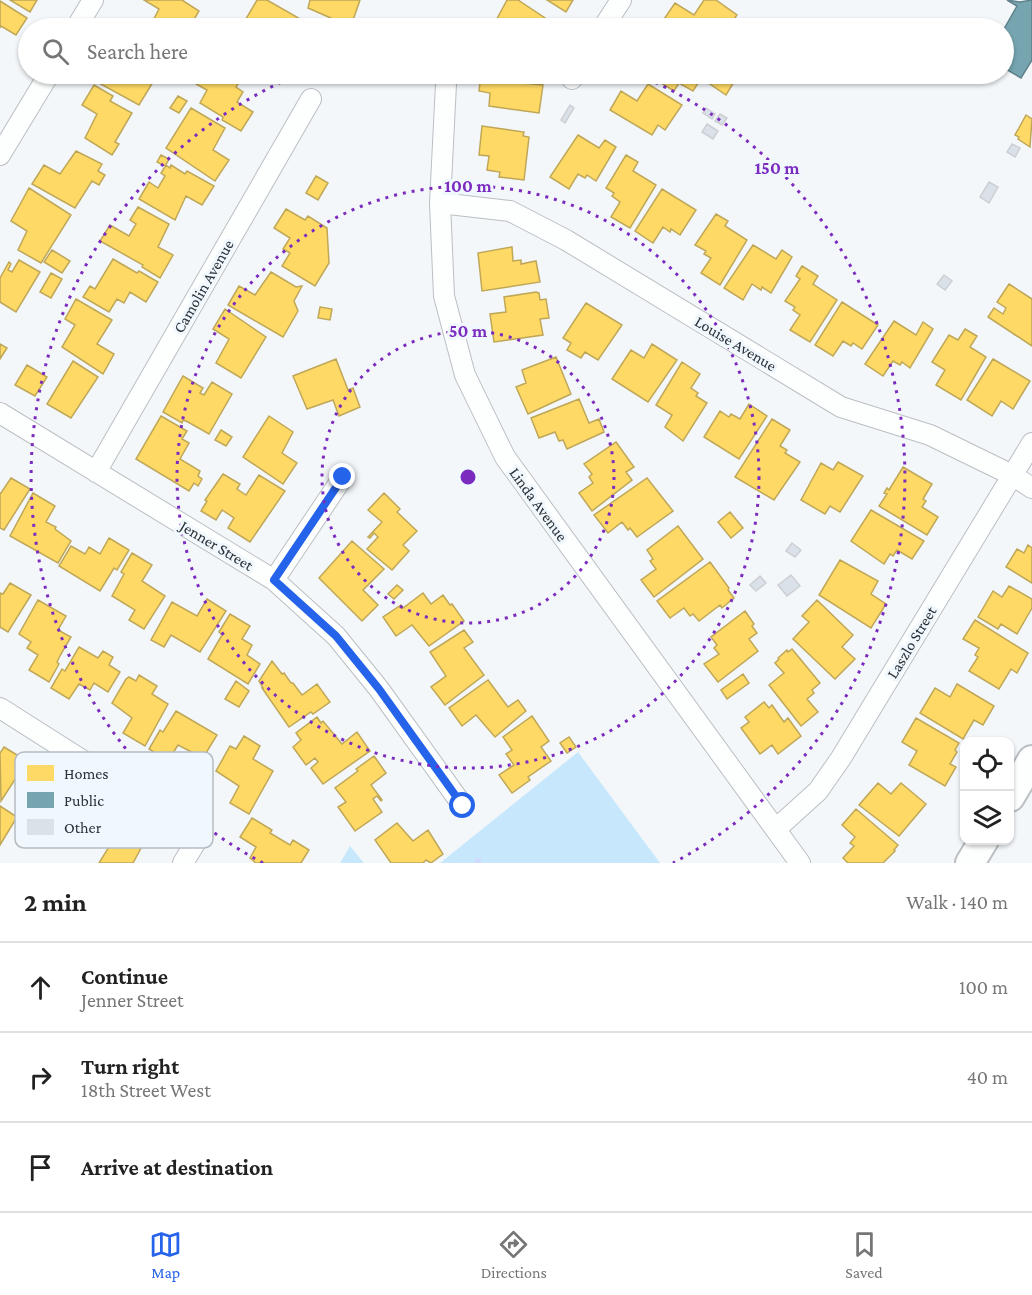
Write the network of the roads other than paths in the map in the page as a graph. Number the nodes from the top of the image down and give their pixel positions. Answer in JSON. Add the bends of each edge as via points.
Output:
{"nodes":[{"id":1,"x":93,"y":0,"type":"edge"},
{"id":2,"x":621,"y":0,"type":"edge"},
{"id":3,"x":82,"y":18,"type":"edge"},
{"id":4,"x":609,"y":18,"type":"edge"},
{"id":5,"x":43,"y":84,"type":"edge"},
{"id":6,"x":446,"y":84,"type":"dead end"},
{"id":7,"x":310,"y":99,"type":"dead end"},
{"id":8,"x":0,"y":155,"type":"edge"},
{"id":9,"x":440,"y":203,"type":"junction"},
{"id":10,"x":0,"y":413,"type":"edge"},
{"id":11,"x":1032,"y":443,"type":"edge"},
{"id":12,"x":96,"y":472,"type":"junction"},
{"id":13,"x":1012,"y":476,"type":"junction"},
{"id":14,"x":343,"y":477,"type":"dead end"},
{"id":15,"x":1032,"y":488,"type":"edge"},
{"id":16,"x":274,"y":580,"type":"junction"},
{"id":17,"x":0,"y":708,"type":"edge"},
{"id":18,"x":69,"y":752,"type":"edge"},
{"id":19,"x":1032,"y":760,"type":"edge"},
{"id":20,"x":1014,"y":791,"type":"edge"},
{"id":21,"x":463,"y":806,"type":"dead end"},
{"id":22,"x":776,"y":829,"type":"junction"},
{"id":23,"x":981,"y":845,"type":"edge"},
{"id":24,"x":192,"y":848,"type":"edge"},
{"id":25,"x":183,"y":863,"type":"edge"},
{"id":26,"x":800,"y":863,"type":"edge"},
{"id":27,"x":970,"y":863,"type":"edge"}],
"edges":[{"from":1,"to":3,"type":"street"},
{"from":2,"to":4,"type":"street"},
{"from":5,"to":8,"type":"street"},
{"from":6,"to":9,"type":"street","name":"Linda Avenue"},
{"from":7,"to":12,"type":"street","name":"Camolin Avenue"},
{"from":9,"to":13,"type":"street","name":"Louise Avenue","via":[[510,210],[841,407],[930,435]]},
{"from":9,"to":22,"type":"street","name":"Linda Avenue","via":[[444,296],[465,375],[505,457]]},
{"from":10,"to":12,"type":"street","name":"Jenner Street"},
{"from":11,"to":13,"type":"street","name":"Laszlo Street"},
{"from":12,"to":16,"type":"street","name":"Jenner Street"},
{"from":13,"to":15,"type":"street","name":"Louise Avenue"},
{"from":13,"to":22,"type":"street","name":"Laszlo Street","via":[[841,758],[818,791]]},
{"from":14,"to":16,"type":"street"},
{"from":16,"to":21,"type":"street","name":"Jenner Street","via":[[336,636]]},
{"from":17,"to":18,"type":"street"},
{"from":19,"to":20,"type":"main road"},
{"from":22,"to":26,"type":"street","name":"Linda Avenue"},
{"from":23,"to":27,"type":"main road"},
{"from":24,"to":25,"type":"street"}]}
